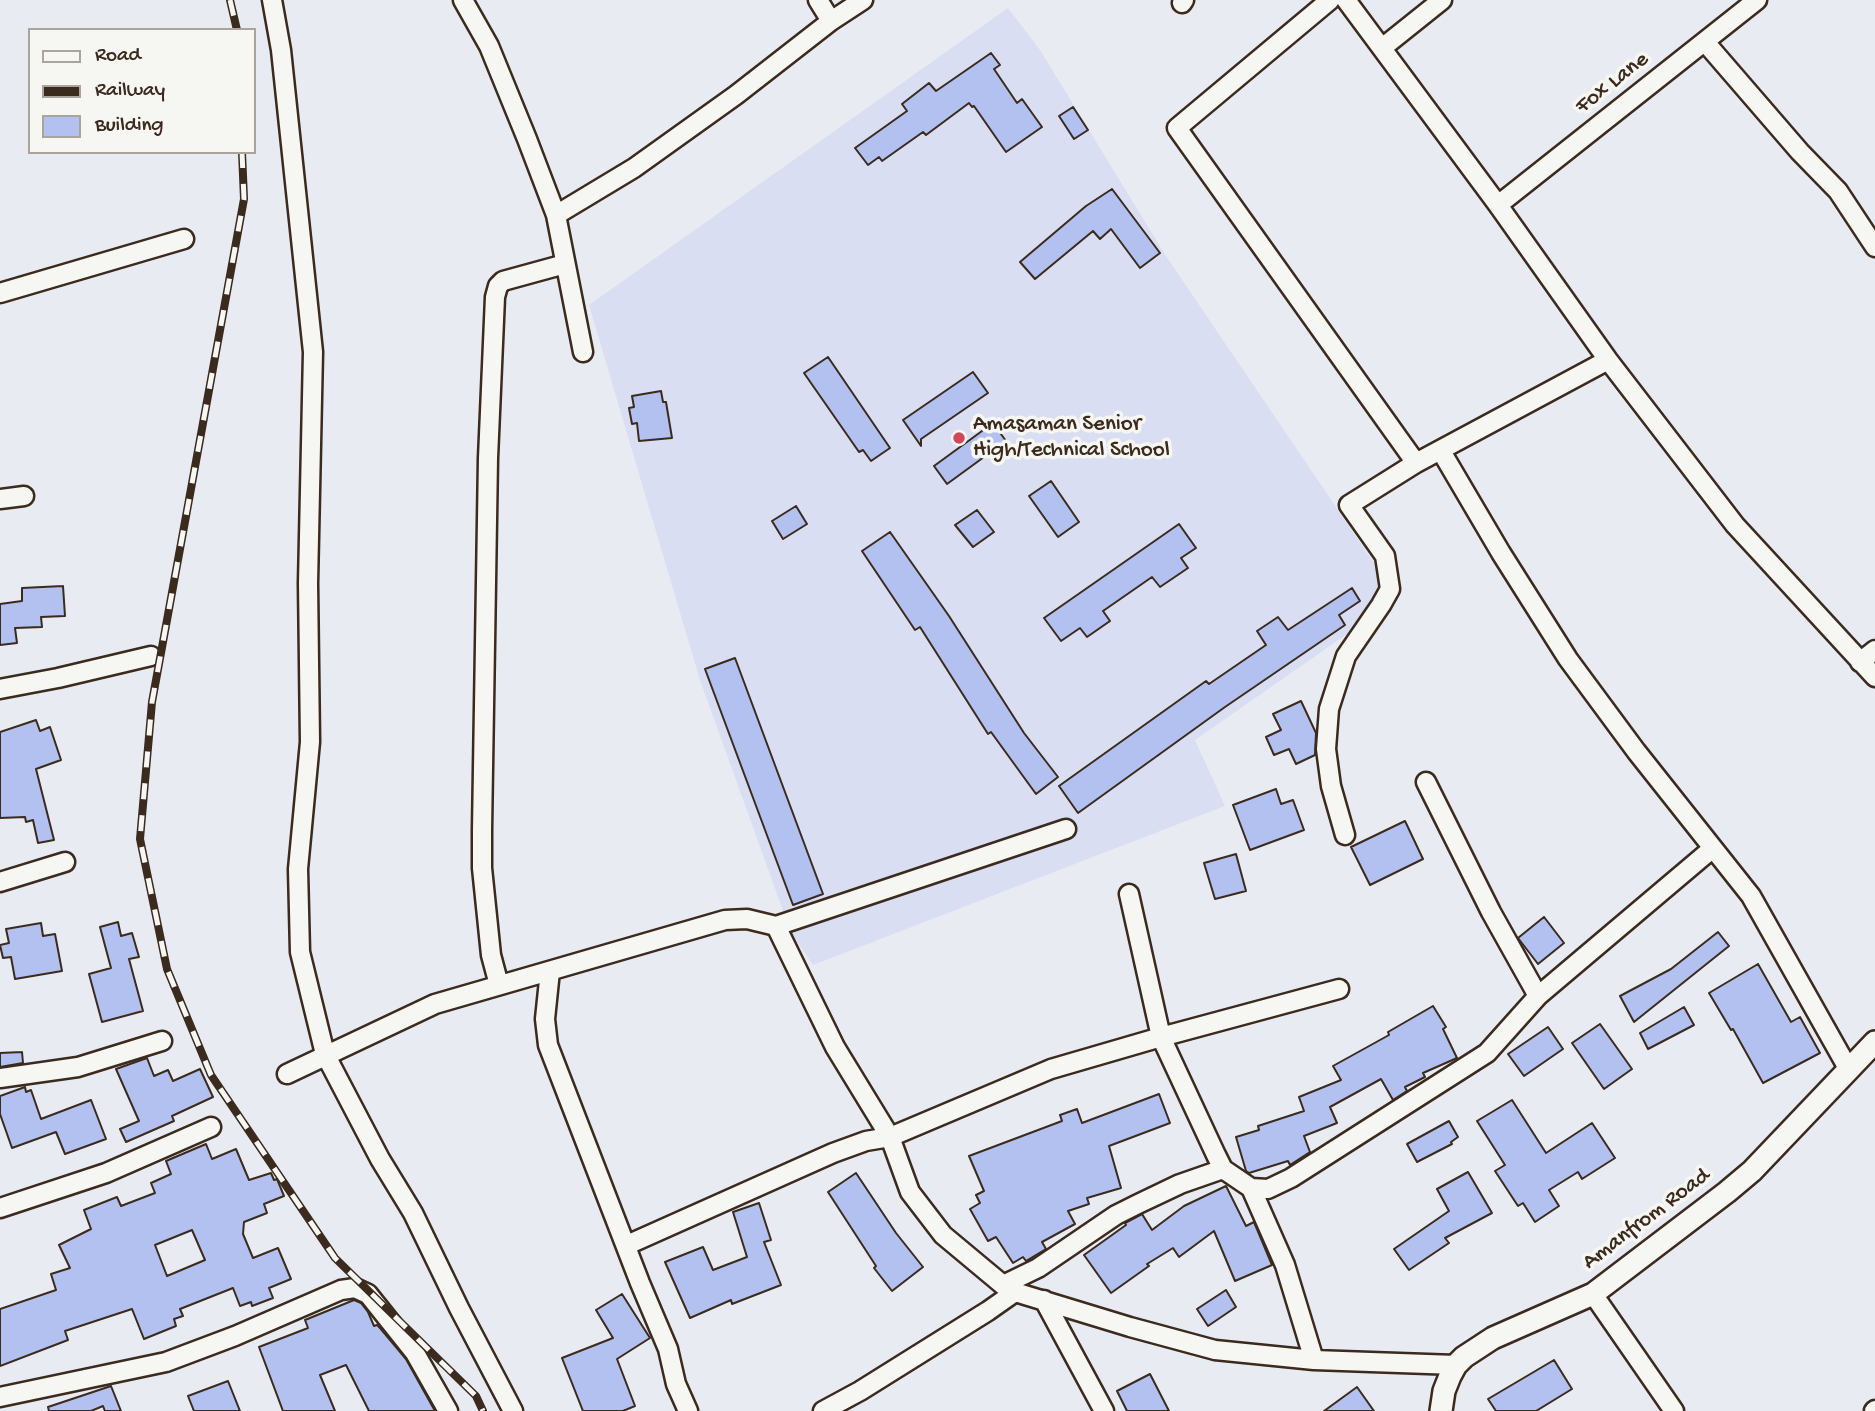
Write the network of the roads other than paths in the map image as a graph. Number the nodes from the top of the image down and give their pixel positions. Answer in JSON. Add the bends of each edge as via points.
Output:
{"nodes":[{"id":1,"x":272,"y":0,"type":"edge"},
{"id":2,"x":463,"y":0,"type":"edge"},
{"id":3,"x":818,"y":0,"type":"edge"},
{"id":4,"x":863,"y":0,"type":"edge"},
{"id":5,"x":1330,"y":0,"type":"edge"},
{"id":6,"x":1346,"y":0,"type":"edge"},
{"id":7,"x":1442,"y":0,"type":"edge"},
{"id":8,"x":1757,"y":0,"type":"edge"},
{"id":9,"x":831,"y":21,"type":"junction"},
{"id":10,"x":1705,"y":42,"type":"junction"},
{"id":11,"x":1382,"y":48,"type":"junction"},
{"id":12,"x":1498,"y":205,"type":"junction"},
{"id":13,"x":556,"y":215,"type":"junction"},
{"id":14,"x":184,"y":239,"type":"dead end"},
{"id":15,"x":1875,"y":247,"type":"edge"},
{"id":16,"x":565,"y":264,"type":"junction"},
{"id":17,"x":0,"y":293,"type":"edge"},
{"id":18,"x":583,"y":352,"type":"dead end"},
{"id":19,"x":1608,"y":360,"type":"junction"},
{"id":20,"x":1441,"y":451,"type":"junction"},
{"id":21,"x":1416,"y":463,"type":"junction"},
{"id":22,"x":24,"y":496,"type":"dead end"},
{"id":23,"x":0,"y":499,"type":"edge"},
{"id":24,"x":1875,"y":650,"type":"edge"},
{"id":25,"x":152,"y":656,"type":"dead end"},
{"id":26,"x":1860,"y":662,"type":"junction"},
{"id":27,"x":1875,"y":677,"type":"edge"},
{"id":28,"x":0,"y":689,"type":"edge"},
{"id":29,"x":1426,"y":782,"type":"dead end"},
{"id":30,"x":1066,"y":829,"type":"dead end"},
{"id":31,"x":1345,"y":835,"type":"dead end"},
{"id":32,"x":1713,"y":848,"type":"junction"},
{"id":33,"x":65,"y":862,"type":"dead end"},
{"id":34,"x":0,"y":882,"type":"edge"},
{"id":35,"x":1129,"y":894,"type":"dead end"},
{"id":36,"x":776,"y":926,"type":"junction"},
{"id":37,"x":550,"y":971,"type":"junction"},
{"id":38,"x":499,"y":985,"type":"junction"},
{"id":39,"x":1339,"y":989,"type":"dead end"},
{"id":40,"x":1538,"y":996,"type":"junction"},
{"id":41,"x":1161,"y":1037,"type":"junction"},
{"id":42,"x":162,"y":1041,"type":"dead end"},
{"id":43,"x":1875,"y":1042,"type":"edge"},
{"id":44,"x":325,"y":1054,"type":"junction"},
{"id":45,"x":1849,"y":1070,"type":"junction"},
{"id":46,"x":287,"y":1074,"type":"dead end"},
{"id":47,"x":0,"y":1079,"type":"edge"},
{"id":48,"x":211,"y":1127,"type":"dead end"},
{"id":49,"x":890,"y":1137,"type":"junction"},
{"id":50,"x":1223,"y":1169,"type":"junction"},
{"id":51,"x":1251,"y":1188,"type":"junction"},
{"id":52,"x":0,"y":1208,"type":"edge"},
{"id":53,"x":627,"y":1245,"type":"junction"},
{"id":54,"x":1009,"y":1288,"type":"junction"},
{"id":55,"x":1593,"y":1294,"type":"junction"},
{"id":56,"x":1044,"y":1300,"type":"junction"},
{"id":57,"x":1314,"y":1360,"type":"junction"},
{"id":58,"x":1455,"y":1365,"type":"junction"},
{"id":59,"x":0,"y":1397,"type":"edge"},
{"id":60,"x":448,"y":1411,"type":"edge"},
{"id":61,"x":513,"y":1411,"type":"edge"},
{"id":62,"x":688,"y":1411,"type":"edge"},
{"id":63,"x":823,"y":1411,"type":"edge"},
{"id":64,"x":1104,"y":1411,"type":"edge"},
{"id":65,"x":1441,"y":1411,"type":"edge"},
{"id":66,"x":1675,"y":1411,"type":"edge"}],
"edges":[{"from":1,"to":44,"type":"street","via":[[313,352],[310,742],[298,869],[300,952]]},
{"from":2,"to":13,"type":"street","via":[[489,46]]},
{"from":3,"to":9,"type":"street"},
{"from":4,"to":9,"type":"street"},
{"from":5,"to":21,"type":"street","via":[[1177,128]]},
{"from":6,"to":11,"type":"street"},
{"from":7,"to":11,"type":"street"},
{"from":8,"to":10,"type":"street","name":"Fox Lane"},
{"from":9,"to":13,"type":"street","via":[[634,168]]},
{"from":10,"to":12,"type":"street","name":"Fox Lane"},
{"from":10,"to":15,"type":"street","via":[[1838,191]]},
{"from":11,"to":12,"type":"street"},
{"from":12,"to":19,"type":"street"},
{"from":13,"to":16,"type":"street"},
{"from":14,"to":17,"type":"street"},
{"from":16,"to":18,"type":"street"},
{"from":16,"to":38,"type":"street","via":[[503,281],[495,297],[482,868],[491,955]]},
{"from":19,"to":20,"type":"street"},
{"from":19,"to":26,"type":"street","via":[[1735,526]]},
{"from":20,"to":21,"type":"street"},
{"from":20,"to":32,"type":"street","via":[[1568,659]]},
{"from":21,"to":31,"type":"street","via":[[1349,505],[1385,556],[1390,589],[1346,656],[1329,709],[1326,749]]},
{"from":22,"to":23,"type":"street"},
{"from":24,"to":26,"type":"street"},
{"from":25,"to":28,"type":"street"},
{"from":26,"to":27,"type":"street"},
{"from":29,"to":40,"type":"street","via":[[1490,912]]},
{"from":30,"to":36,"type":"street"},
{"from":32,"to":40,"type":"street"},
{"from":32,"to":45,"type":"street","via":[[1751,896]]},
{"from":33,"to":34,"type":"street"},
{"from":35,"to":41,"type":"street"},
{"from":36,"to":37,"type":"street","via":[[725,919]]},
{"from":36,"to":49,"type":"street","via":[[835,1047]]},
{"from":37,"to":38,"type":"street"},
{"from":37,"to":53,"type":"street","via":[[545,1019],[548,1045]]},
{"from":38,"to":44,"type":"street","via":[[435,1004]]},
{"from":39,"to":41,"type":"street"},
{"from":40,"to":51,"type":"street","via":[[1487,1053],[1291,1178],[1268,1189]]},
{"from":41,"to":49,"type":"street","via":[[1051,1069]]},
{"from":41,"to":50,"type":"street"},
{"from":42,"to":47,"type":"street","via":[[78,1067]]},
{"from":43,"to":45,"type":"street","name":"Amanfrom Road"},
{"from":44,"to":46,"type":"street"},
{"from":44,"to":61,"type":"street","via":[[413,1213]]},
{"from":45,"to":55,"type":"street","name":"Amanfrom Road","via":[[1752,1171]]},
{"from":48,"to":52,"type":"street","via":[[106,1172]]},
{"from":49,"to":53,"type":"street","via":[[833,1153]]},
{"from":49,"to":54,"type":"street","via":[[910,1192],[943,1235]]},
{"from":50,"to":51,"type":"street"},
{"from":50,"to":54,"type":"street","via":[[1116,1215]]},
{"from":51,"to":57,"type":"street","via":[[1285,1265]]},
{"from":53,"to":62,"type":"street"},
{"from":54,"to":56,"type":"street"},
{"from":54,"to":63,"type":"street","via":[[988,1311]]},
{"from":55,"to":58,"type":"street","name":"Amanfrom Road","via":[[1493,1338]]},
{"from":55,"to":66,"type":"street"},
{"from":56,"to":57,"type":"street","via":[[1215,1350]]},
{"from":56,"to":64,"type":"street"},
{"from":57,"to":58,"type":"street"},
{"from":58,"to":65,"type":"street"},
{"from":59,"to":60,"type":"street","via":[[166,1362],[355,1288],[368,1294],[415,1353]]}]}
